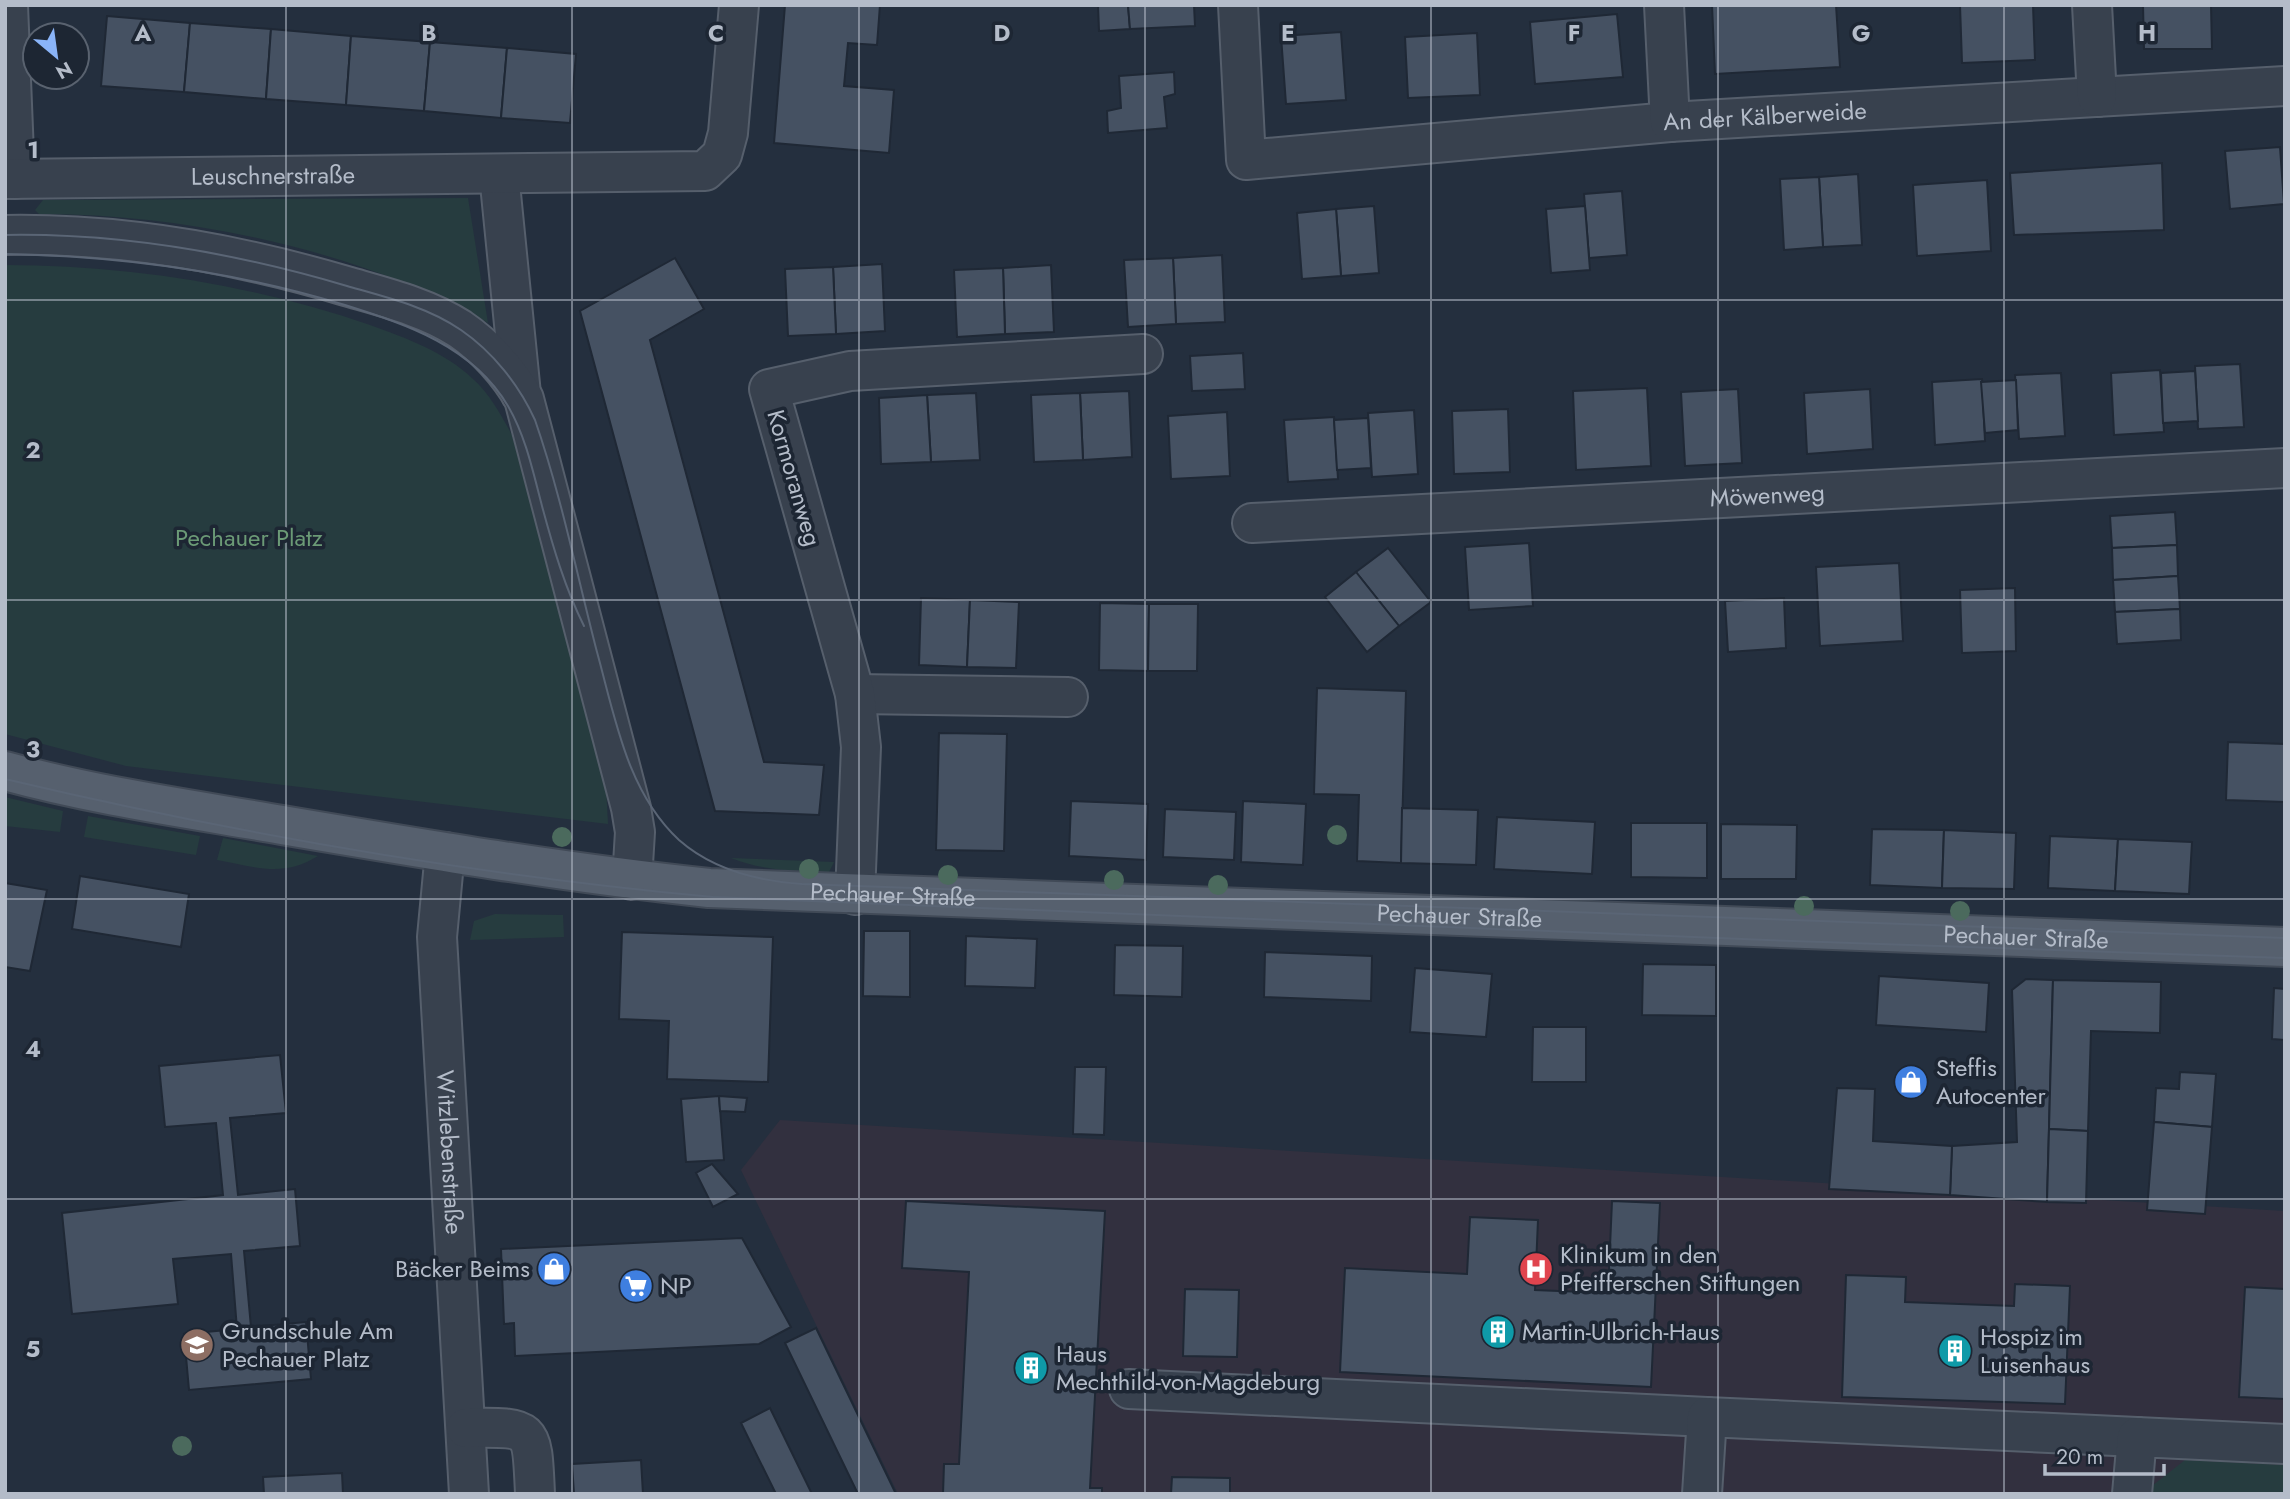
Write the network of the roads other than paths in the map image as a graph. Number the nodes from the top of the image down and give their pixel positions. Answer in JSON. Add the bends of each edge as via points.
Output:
{"nodes":[{"id":1,"x":8,"y":5,"type":"edge"},
{"id":2,"x":739,"y":5,"type":"edge"},
{"id":3,"x":1238,"y":5,"type":"edge"},
{"id":4,"x":1664,"y":5,"type":"edge"},
{"id":5,"x":2092,"y":5,"type":"edge"},
{"id":6,"x":2285,"y":86,"type":"edge"},
{"id":7,"x":2097,"y":97,"type":"junction"},
{"id":8,"x":1670,"y":122,"type":"junction"},
{"id":9,"x":499,"y":174,"type":"junction"},
{"id":10,"x":9,"y":190,"type":"edge"},
{"id":11,"x":21,"y":235,"type":"edge"},
{"id":12,"x":1143,"y":354,"type":"dead end"},
{"id":13,"x":521,"y":394,"type":"junction"},
{"id":14,"x":2285,"y":468,"type":"edge"},
{"id":15,"x":1252,"y":523,"type":"dead end"},
{"id":16,"x":855,"y":694,"type":"junction"},
{"id":17,"x":1068,"y":697,"type":"dead end"},
{"id":18,"x":5,"y":771,"type":"edge"},
{"id":19,"x":446,"y":852,"type":"junction"},
{"id":20,"x":632,"y":880,"type":"junction"},
{"id":21,"x":855,"y":895,"type":"junction"},
{"id":22,"x":2285,"y":947,"type":"edge"},
{"id":23,"x":1129,"y":1389,"type":"dead end"},
{"id":24,"x":1707,"y":1417,"type":"junction"},
{"id":25,"x":466,"y":1429,"type":"junction"},
{"id":26,"x":2137,"y":1437,"type":"junction"},
{"id":27,"x":2285,"y":1444,"type":"edge"},
{"id":28,"x":469,"y":1494,"type":"edge"},
{"id":29,"x":535,"y":1494,"type":"edge"},
{"id":30,"x":1702,"y":1494,"type":"edge"},
{"id":31,"x":2132,"y":1494,"type":"edge"}],
"edges":[{"from":1,"to":10,"type":"street"},
{"from":2,"to":9,"type":"street","name":"Leuschnerstraße","via":[[728,133],[722,155],[705,171]]},
{"from":3,"to":8,"type":"street","name":"An der Kälberweide","via":[[1246,160]]},
{"from":4,"to":8,"type":"street"},
{"from":5,"to":7,"type":"street"},
{"from":6,"to":7,"type":"street","name":"An der Kälberweide"},
{"from":7,"to":8,"type":"street","name":"An der Kälberweide"},
{"from":9,"to":10,"type":"street","name":"Leuschnerstraße"},
{"from":9,"to":13,"type":"street"},
{"from":10,"to":11,"type":"street"},
{"from":11,"to":13,"type":"street","via":[[144,243],[234,255],[384,297],[459,329],[495,360]]},
{"from":12,"to":16,"type":"street","name":"Kormoranweg","via":[[850,370],[769,389]]},
{"from":13,"to":20,"type":"street","via":[[631,808],[635,832]]},
{"from":14,"to":15,"type":"street","name":"Möwenweg"},
{"from":16,"to":17,"type":"street"},
{"from":16,"to":21,"type":"street","name":"Kormoranweg","via":[[861,747]]},
{"from":18,"to":19,"type":"main road","via":[[122,797]]},
{"from":19,"to":20,"type":"main road"},
{"from":19,"to":25,"type":"street","name":"Witzlebenstraße","via":[[437,937]]},
{"from":20,"to":21,"type":"main road","name":"Pechauer Straße"},
{"from":21,"to":22,"type":"main road","name":"Pechauer Straße"},
{"from":23,"to":24,"type":"street"},
{"from":24,"to":26,"type":"street"},
{"from":24,"to":30,"type":"street"},
{"from":25,"to":28,"type":"street","name":"Witzlebenstraße"},
{"from":25,"to":29,"type":"street","via":[[515,1427],[522,1433],[533,1451]]},
{"from":26,"to":27,"type":"street"},
{"from":26,"to":31,"type":"street"}]}
